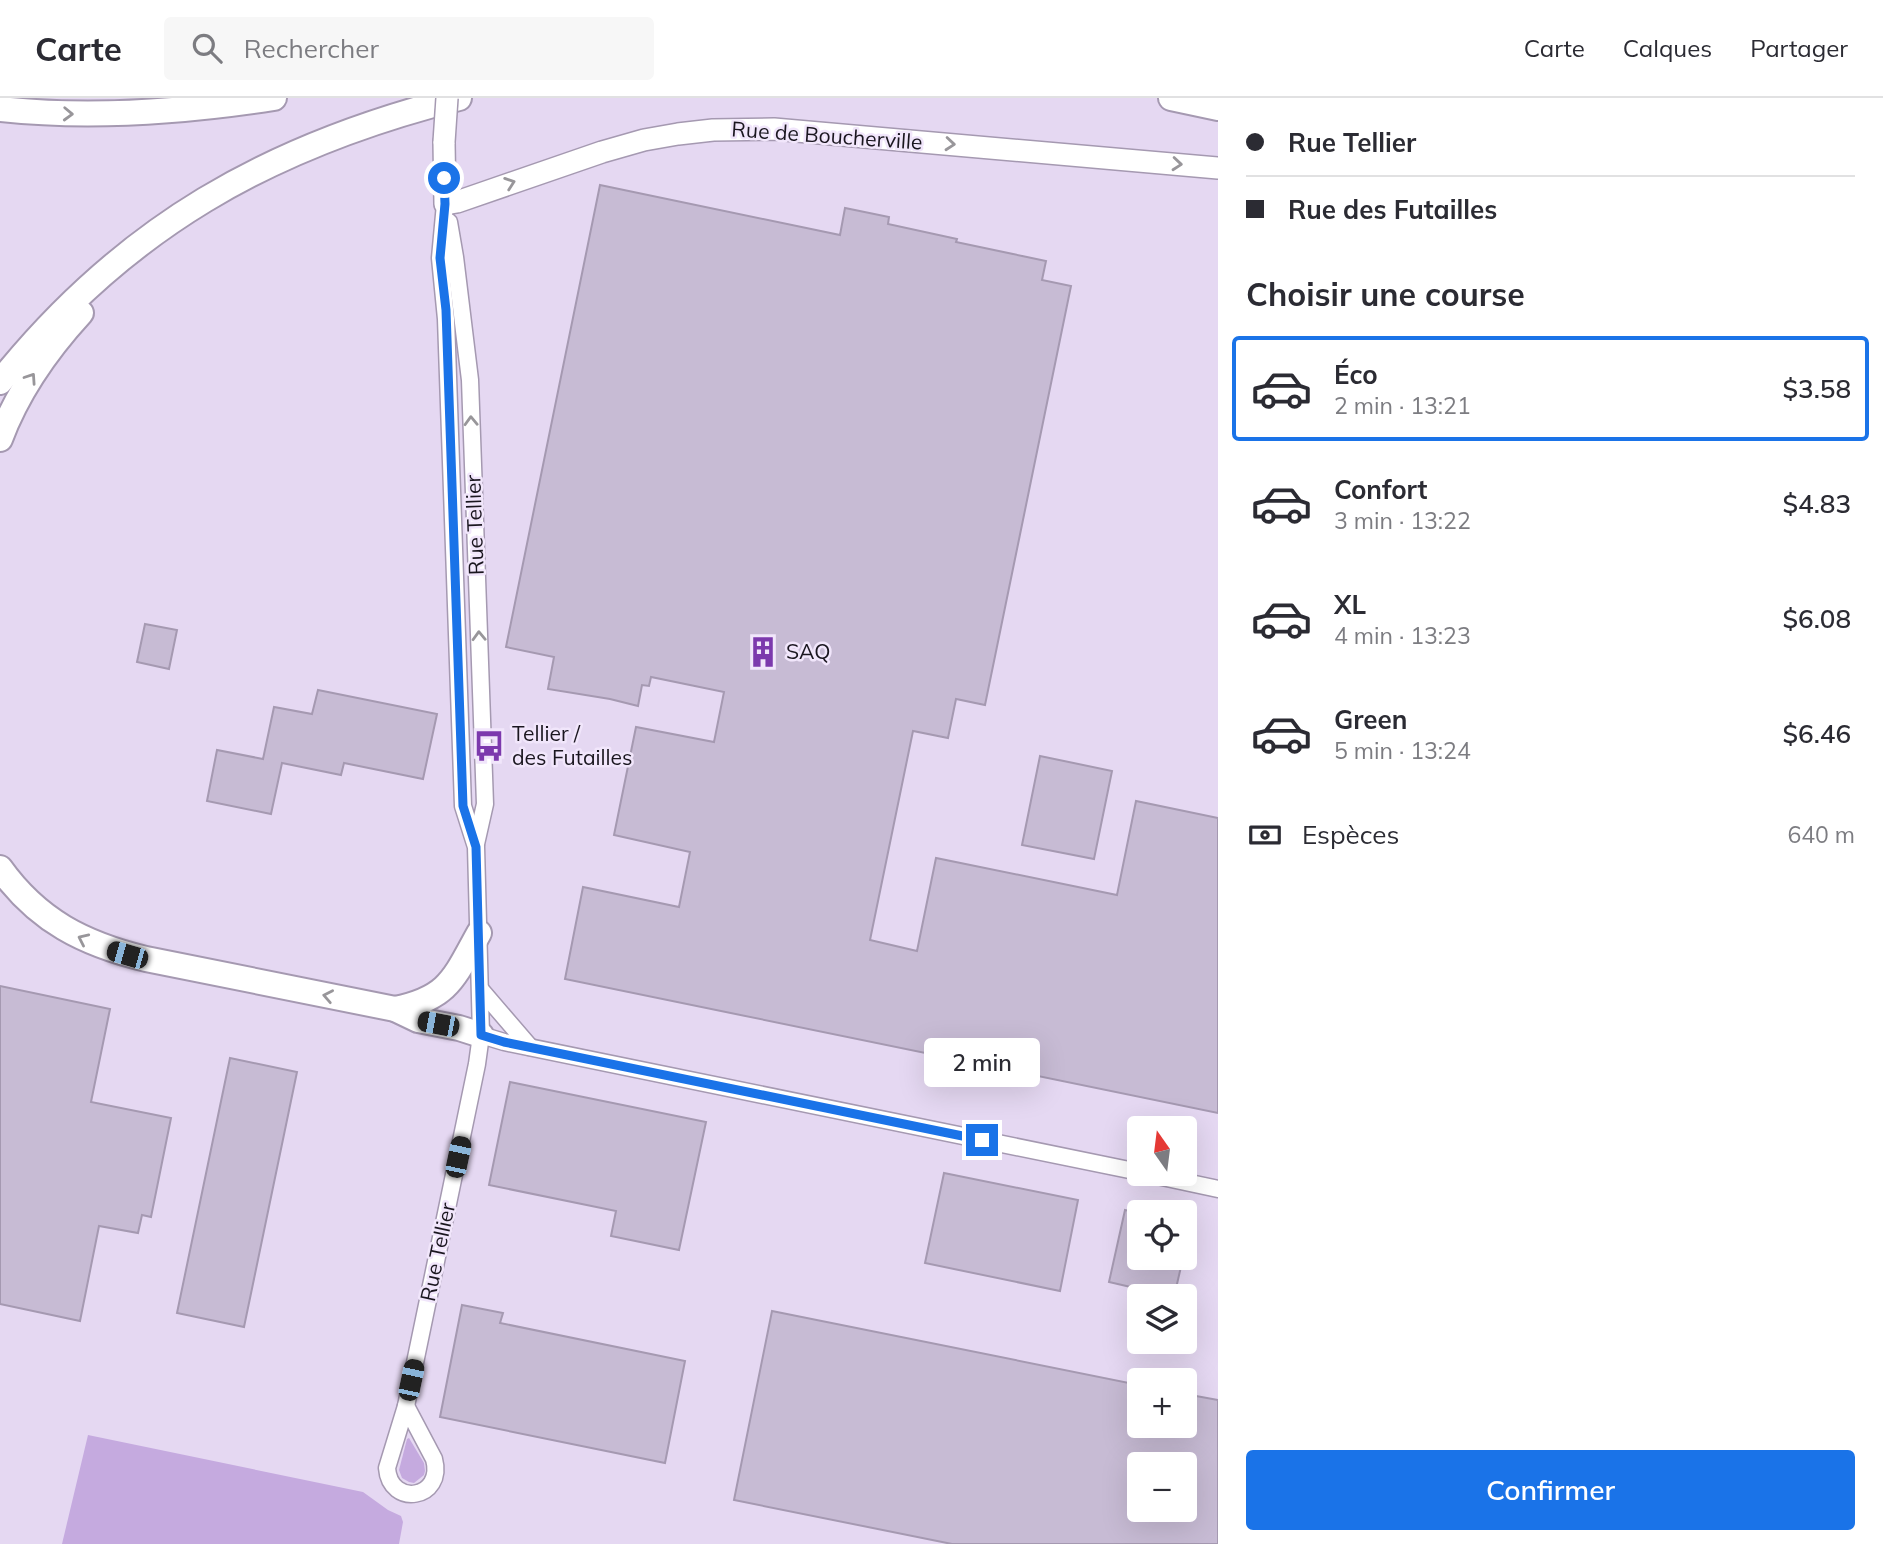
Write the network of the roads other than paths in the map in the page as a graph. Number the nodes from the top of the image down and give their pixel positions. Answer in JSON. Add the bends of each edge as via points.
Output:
{"nodes":[{"id":1,"x":274,"y":98,"type":"edge"},
{"id":2,"x":447,"y":98,"type":"edge"},
{"id":3,"x":460,"y":98,"type":"edge"},
{"id":4,"x":1171,"y":98,"type":"edge"},
{"id":5,"x":1218,"y":108,"type":"edge"},
{"id":6,"x":0,"y":109,"type":"edge"},
{"id":7,"x":379,"y":121,"type":"junction"},
{"id":8,"x":1218,"y":168,"type":"edge"},
{"id":9,"x":445,"y":204,"type":"junction"},
{"id":10,"x":0,"y":382,"type":"edge"},
{"id":11,"x":0,"y":439,"type":"edge"},
{"id":12,"x":476,"y":847,"type":"junction"},
{"id":13,"x":0,"y":868,"type":"edge"},
{"id":14,"x":479,"y":933,"type":"junction"},
{"id":15,"x":481,"y":990,"type":"junction"},
{"id":16,"x":395,"y":1009,"type":"junction"},
{"id":17,"x":481,"y":1035,"type":"junction"},
{"id":18,"x":530,"y":1047,"type":"junction"},
{"id":19,"x":1127,"y":1170,"type":"edge"},
{"id":20,"x":1197,"y":1184,"type":"edge"},
{"id":21,"x":1218,"y":1189,"type":"edge"},
{"id":22,"x":405,"y":1406,"type":"junction"}],
"edges":[{"from":6,"to":1,"type":"highway","one_way":true,"via":[[145,113]]},
{"from":2,"to":9,"type":"main road","name":"Rue Tellier","bridge":true},
{"from":3,"to":7,"type":"highway"},
{"from":4,"to":5,"type":"highway"},
{"from":7,"to":10,"type":"highway","via":[[279,159],[173,220],[71,301]]},
{"from":11,"to":7,"type":"highway","one_way":true,"via":[[19,396],[55,343],[146,252],[231,190],[302,152]]},
{"from":9,"to":8,"type":"main road","name":"Rue de Boucherville","one_way":true,"via":[[621,146],[713,130],[810,132]]},
{"from":9,"to":12,"type":"street","name":"Rue Tellier","via":[[440,258],[446,310],[463,806]]},
{"from":12,"to":9,"type":"street","name":"Rue Tellier","one_way":true,"via":[[485,804],[470,380]]},
{"from":12,"to":14,"type":"street","name":"Rue Tellier"},
{"from":16,"to":13,"type":"highway","one_way":true,"via":[[107,949],[74,935],[41,913]]},
{"from":14,"to":15,"type":"street","name":"Rue Tellier"},
{"from":14,"to":16,"type":"highway","via":[[445,988],[420,1003]]},
{"from":15,"to":17,"type":"street","name":"Rue Tellier"},
{"from":15,"to":18,"type":"street"},
{"from":16,"to":17,"type":"highway","via":[[418,1020]]},
{"from":17,"to":18,"type":"street"},
{"from":17,"to":22,"type":"street","name":"Rue Tellier"},
{"from":18,"to":19,"type":"street"},
{"from":20,"to":21,"type":"street"},
{"from":22,"to":22,"type":"street","name":"Rue Tellier","via":[[387,1468],[390,1482],[410,1494],[432,1483],[436,1467]]}]}
